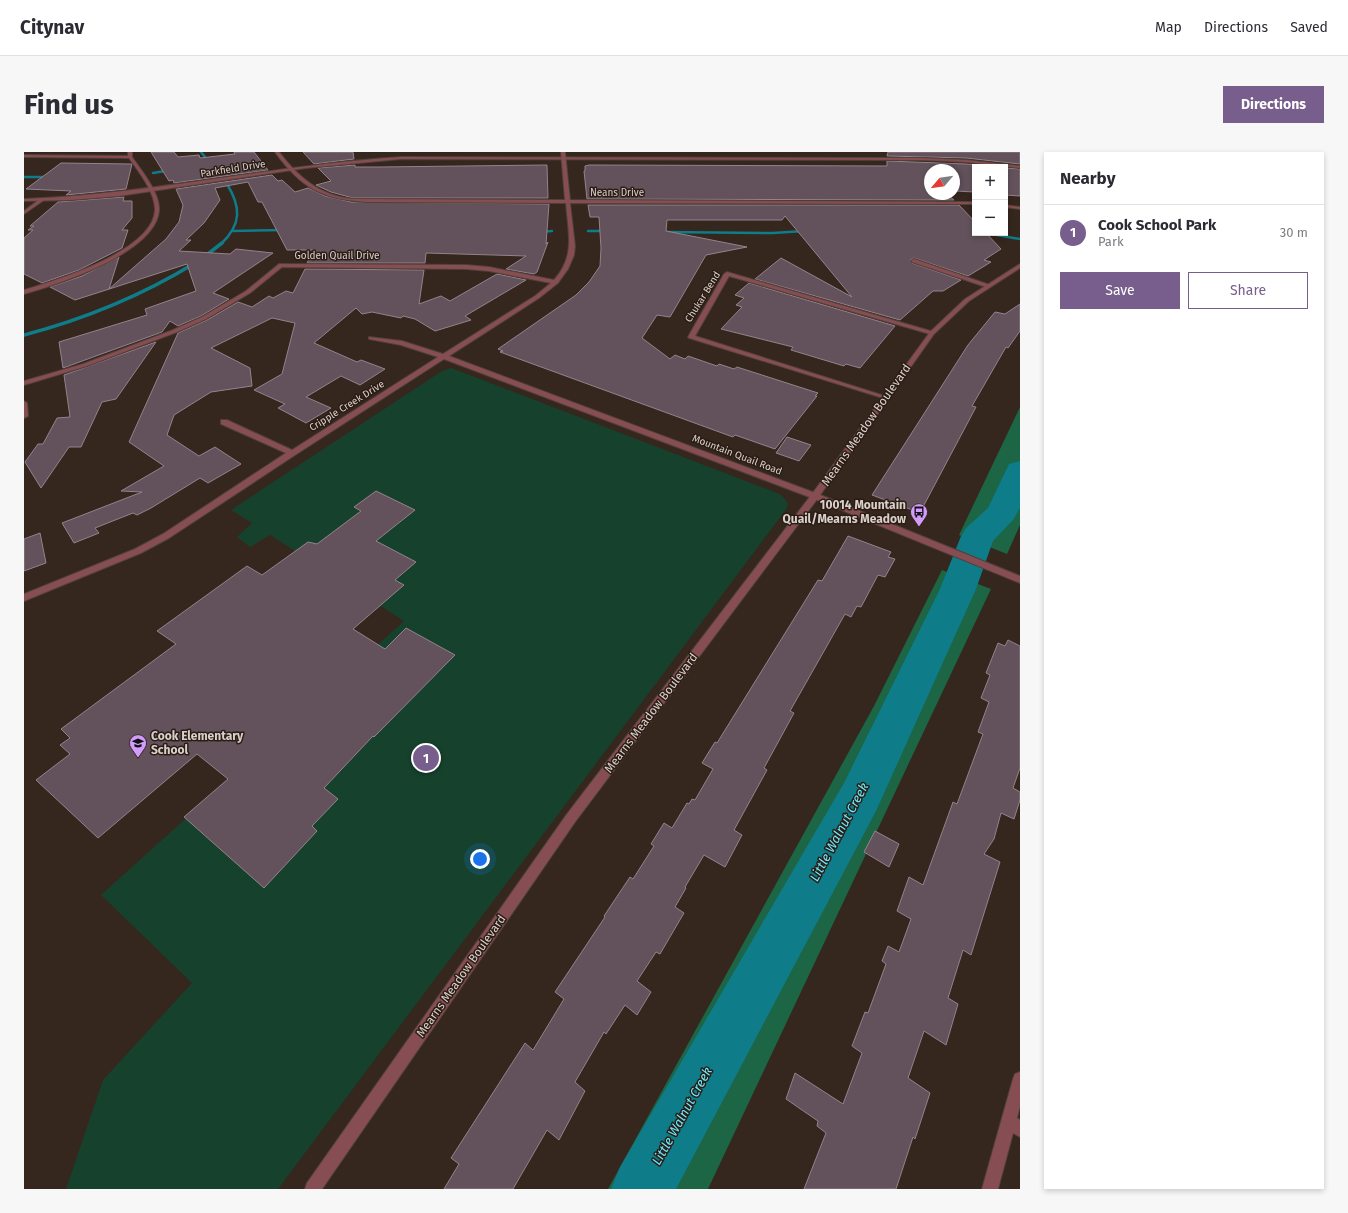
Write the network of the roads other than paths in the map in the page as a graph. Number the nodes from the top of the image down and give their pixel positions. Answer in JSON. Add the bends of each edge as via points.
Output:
{"nodes":[{"id":1,"x":277,"y":152,"type":"edge"},
{"id":2,"x":130,"y":154,"type":"edge"},
{"id":3,"x":564,"y":155,"type":"edge"},
{"id":4,"x":24,"y":156,"type":"edge"},
{"id":5,"x":1020,"y":167,"type":"edge"},
{"id":6,"x":292,"y":169,"type":"junction"},
{"id":7,"x":151,"y":191,"type":"junction"},
{"id":8,"x":24,"y":200,"type":"edge"},
{"id":9,"x":42,"y":200,"type":"junction"},
{"id":10,"x":568,"y":202,"type":"junction"},
{"id":11,"x":972,"y":203,"type":"edge"},
{"id":12,"x":1008,"y":206,"type":"edge"},
{"id":13,"x":1020,"y":208,"type":"edge"},
{"id":14,"x":24,"y":213,"type":"edge"},
{"id":15,"x":914,"y":261,"type":"dead end"},
{"id":16,"x":1020,"y":266,"type":"edge"},
{"id":17,"x":556,"y":282,"type":"junction"},
{"id":18,"x":988,"y":286,"type":"junction"},
{"id":19,"x":24,"y":292,"type":"edge"},
{"id":20,"x":932,"y":333,"type":"junction"},
{"id":21,"x":371,"y":338,"type":"dead end"},
{"id":22,"x":445,"y":356,"type":"junction"},
{"id":23,"x":24,"y":383,"type":"edge"},
{"id":24,"x":886,"y":397,"type":"junction"},
{"id":25,"x":24,"y":403,"type":"edge"},
{"id":26,"x":24,"y":416,"type":"edge"},
{"id":27,"x":224,"y":422,"type":"dead end"},
{"id":28,"x":292,"y":453,"type":"junction"},
{"id":29,"x":815,"y":496,"type":"junction"},
{"id":30,"x":1020,"y":580,"type":"edge"},
{"id":31,"x":24,"y":598,"type":"edge"},
{"id":32,"x":1020,"y":1079,"type":"edge"},
{"id":33,"x":1014,"y":1125,"type":"edge"},
{"id":34,"x":313,"y":1189,"type":"edge"},
{"id":35,"x":990,"y":1189,"type":"edge"}],
"edges":[{"from":1,"to":6,"type":"street","name":"Neans Drive"},
{"from":2,"to":4,"type":"street"},
{"from":2,"to":7,"type":"street"},
{"from":3,"to":5,"type":"street","name":"Parkfield Drive","via":[[921,159]]},
{"from":3,"to":6,"type":"street","name":"Parkfield Drive","via":[[384,159],[335,162]]},
{"from":3,"to":10,"type":"street","name":"Cripple Creek Drive"},
{"from":6,"to":7,"type":"street","name":"Parkfield Drive"},
{"from":6,"to":10,"type":"street","name":"Neans Drive","via":[[316,190],[331,197],[380,202]]},
{"from":7,"to":9,"type":"street","name":"Parkfield Drive"},
{"from":7,"to":19,"type":"street","via":[[157,206],[157,216],[154,224],[137,242],[86,271]]},
{"from":8,"to":9,"type":"street","name":"Parkfield Drive"},
{"from":9,"to":14,"type":"street"},
{"from":10,"to":11,"type":"street","name":"Neans Drive"},
{"from":10,"to":17,"type":"street","name":"Cripple Creek Drive","via":[[572,258]]},
{"from":12,"to":13,"type":"street"},
{"from":15,"to":18,"type":"street"},
{"from":16,"to":18,"type":"street","name":"Mearns Meadow Boulevard"},
{"from":17,"to":22,"type":"street","name":"Cripple Creek Drive"},
{"from":17,"to":23,"type":"street","name":"Golden Quail Drive","via":[[496,270],[460,267],[280,265],[248,292],[204,318],[85,365]]},
{"from":18,"to":20,"type":"street","name":"Mearns Meadow Boulevard","via":[[967,300]]},
{"from":20,"to":24,"type":"street","name":"Mearns Meadow Boulevard"},
{"from":20,"to":24,"type":"street","name":"Chukar Bend","via":[[727,274],[691,337]]},
{"from":21,"to":22,"type":"street","name":"Mountain Quail Road","via":[[402,343]]},
{"from":22,"to":28,"type":"street","name":"Cripple Creek Drive"},
{"from":22,"to":29,"type":"street","name":"Mountain Quail Road"},
{"from":24,"to":29,"type":"street","name":"Mearns Meadow Boulevard"},
{"from":25,"to":26,"type":"street"},
{"from":27,"to":28,"type":"street"},
{"from":28,"to":31,"type":"street","name":"Cripple Creek Drive","via":[[166,536],[138,551]]},
{"from":29,"to":30,"type":"street","name":"Mountain Quail Road"},
{"from":29,"to":34,"type":"street","name":"Mearns Meadow Boulevard","via":[[571,818]]},
{"from":32,"to":33,"type":"street"},
{"from":33,"to":35,"type":"street"}]}
